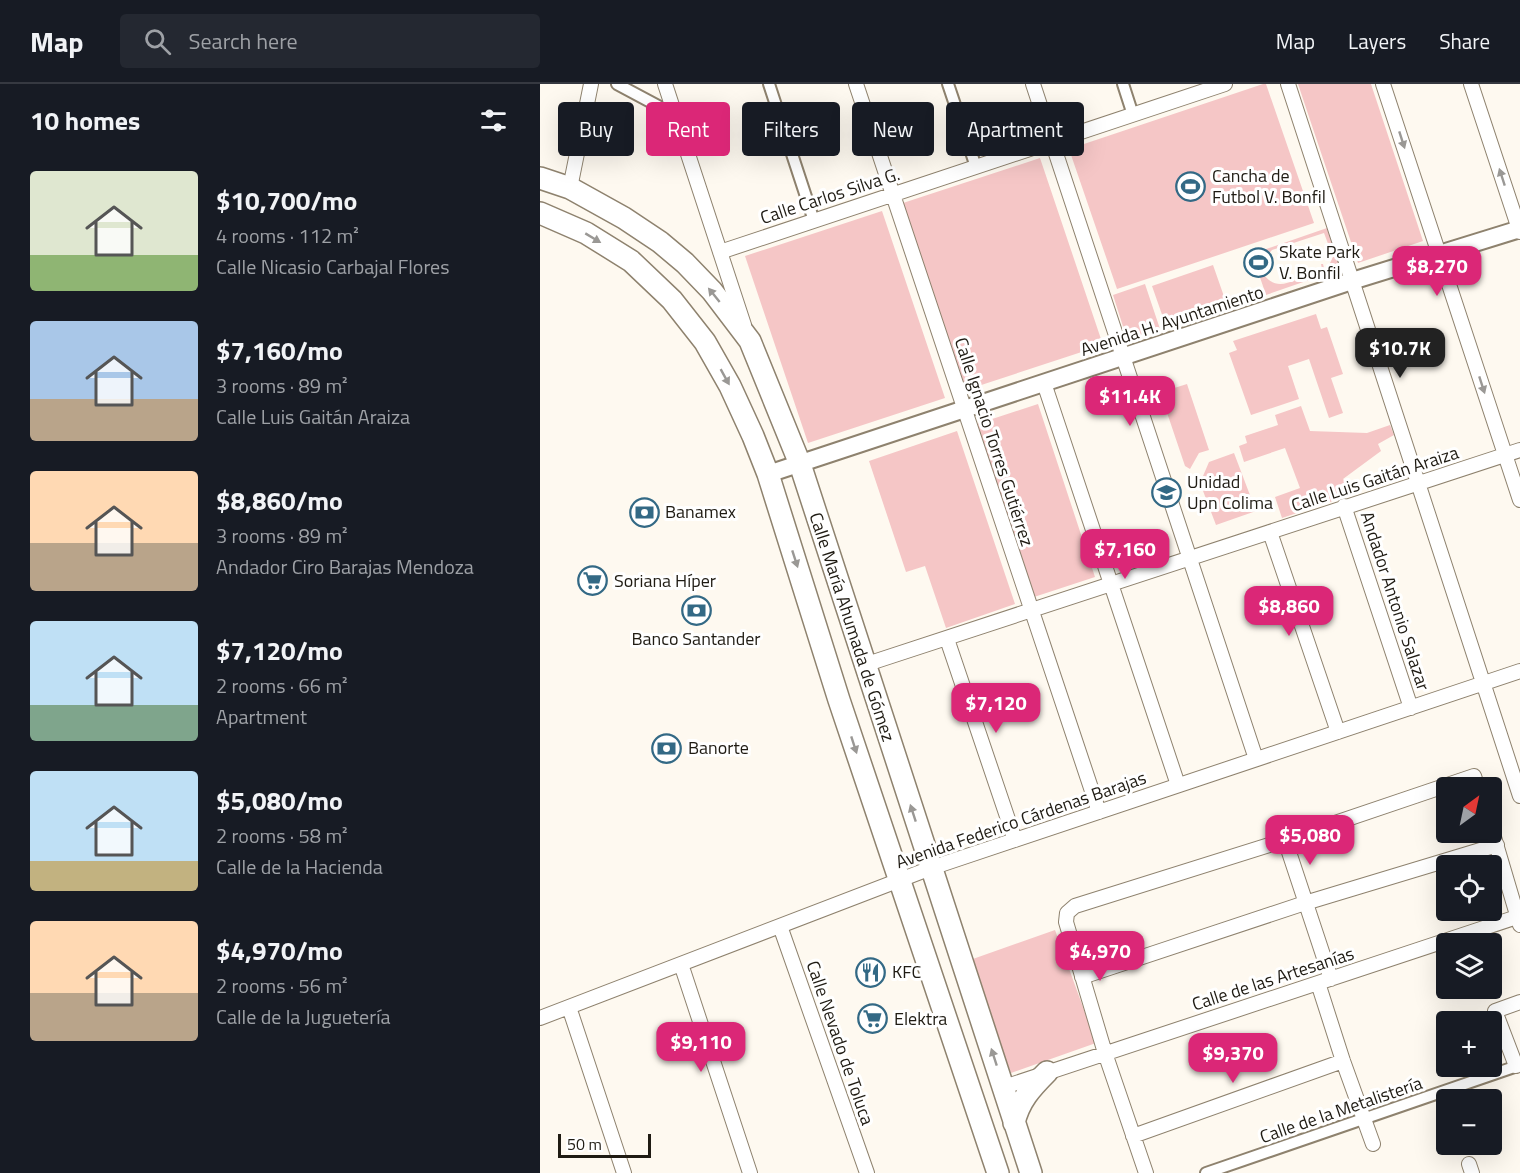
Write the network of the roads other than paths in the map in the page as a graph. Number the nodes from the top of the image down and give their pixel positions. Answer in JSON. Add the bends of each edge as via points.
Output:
{"nodes":[{"id":1,"x":591,"y":84,"type":"edge"},
{"id":2,"x":617,"y":84,"type":"edge"},
{"id":3,"x":665,"y":84,"type":"edge"},
{"id":4,"x":769,"y":84,"type":"edge"},
{"id":5,"x":855,"y":84,"type":"edge"},
{"id":6,"x":948,"y":84,"type":"edge"},
{"id":7,"x":1033,"y":84,"type":"edge"},
{"id":8,"x":1123,"y":84,"type":"edge"},
{"id":9,"x":1225,"y":84,"type":"edge"},
{"id":10,"x":1288,"y":84,"type":"edge"},
{"id":11,"x":1383,"y":84,"type":"edge"},
{"id":12,"x":1471,"y":84,"type":"edge"},
{"id":13,"x":1210,"y":86,"type":"edge"},
{"id":14,"x":651,"y":102,"type":"edge"},
{"id":15,"x":671,"y":102,"type":"edge"},
{"id":16,"x":1039,"y":102,"type":"edge"},
{"id":17,"x":1133,"y":115,"type":"junction"},
{"id":18,"x":1084,"y":131,"type":"edge"},
{"id":19,"x":688,"y":156,"type":"edge"},
{"id":20,"x":1009,"y":156,"type":"edge"},
{"id":21,"x":1057,"y":156,"type":"edge"},
{"id":22,"x":976,"y":167,"type":"junction"},
{"id":23,"x":540,"y":178,"type":"edge"},
{"id":24,"x":570,"y":188,"type":"junction"},
{"id":25,"x":892,"y":195,"type":"junction"},
{"id":26,"x":540,"y":213,"type":"edge"},
{"id":27,"x":814,"y":221,"type":"junction"},
{"id":28,"x":1520,"y":230,"type":"edge"},
{"id":29,"x":720,"y":252,"type":"junction"},
{"id":30,"x":1439,"y":254,"type":"junction"},
{"id":31,"x":1352,"y":281,"type":"junction"},
{"id":32,"x":750,"y":342,"type":"junction"},
{"id":33,"x":1123,"y":357,"type":"junction"},
{"id":34,"x":1044,"y":383,"type":"junction"},
{"id":35,"x":964,"y":409,"type":"junction"},
{"id":36,"x":1520,"y":450,"type":"edge"},
{"id":37,"x":1505,"y":455,"type":"junction"},
{"id":38,"x":800,"y":464,"type":"junction"},
{"id":39,"x":768,"y":474,"type":"junction"},
{"id":40,"x":1418,"y":483,"type":"junction"},
{"id":41,"x":1520,"y":501,"type":"edge"},
{"id":42,"x":1344,"y":506,"type":"junction"},
{"id":43,"x":1270,"y":532,"type":"junction"},
{"id":44,"x":1190,"y":559,"type":"junction"},
{"id":45,"x":1110,"y":585,"type":"junction"},
{"id":46,"x":1031,"y":610,"type":"junction"},
{"id":47,"x":947,"y":639,"type":"junction"},
{"id":48,"x":864,"y":665,"type":"junction"},
{"id":49,"x":1520,"y":671,"type":"edge"},
{"id":50,"x":1483,"y":684,"type":"junction"},
{"id":51,"x":1411,"y":708,"type":"junction"},
{"id":52,"x":1338,"y":732,"type":"junction"},
{"id":53,"x":1256,"y":759,"type":"junction"},
{"id":54,"x":1178,"y":785,"type":"junction"},
{"id":55,"x":1436,"y":794,"type":"edge"},
{"id":56,"x":1520,"y":796,"type":"edge"},
{"id":57,"x":1099,"y":812,"type":"junction"},
{"id":58,"x":1015,"y":840,"type":"junction"},
{"id":59,"x":1285,"y":840,"type":"junction"},
{"id":60,"x":1497,"y":844,"type":"joint"},
{"id":61,"x":931,"y":868,"type":"junction"},
{"id":62,"x":900,"y":880,"type":"junction"},
{"id":63,"x":1305,"y":903,"type":"junction"},
{"id":64,"x":1519,"y":919,"type":"edge"},
{"id":65,"x":780,"y":926,"type":"junction"},
{"id":66,"x":681,"y":964,"type":"junction"},
{"id":67,"x":1082,"y":977,"type":"junction"},
{"id":68,"x":1324,"y":981,"type":"junction"},
{"id":69,"x":1520,"y":1002,"type":"edge"},
{"id":70,"x":569,"y":1007,"type":"junction"},
{"id":71,"x":540,"y":1018,"type":"edge"},
{"id":72,"x":1105,"y":1053,"type":"junction"},
{"id":73,"x":1343,"y":1061,"type":"junction"},
{"id":74,"x":1518,"y":1066,"type":"edge"},
{"id":75,"x":1047,"y":1072,"type":"junction"},
{"id":76,"x":1004,"y":1087,"type":"junction"},
{"id":77,"x":1364,"y":1120,"type":"junction"},
{"id":78,"x":1014,"y":1123,"type":"junction"},
{"id":79,"x":1133,"y":1136,"type":"junction"},
{"id":80,"x":1372,"y":1144,"type":"dead end"},
{"id":81,"x":624,"y":1173,"type":"edge"},
{"id":82,"x":750,"y":1173,"type":"edge"},
{"id":83,"x":867,"y":1173,"type":"edge"},
{"id":84,"x":998,"y":1173,"type":"edge"},
{"id":85,"x":1031,"y":1173,"type":"edge"},
{"id":86,"x":1146,"y":1173,"type":"edge"},
{"id":87,"x":1206,"y":1173,"type":"edge"}],
"edges":[{"from":1,"to":24,"type":"street"},
{"from":2,"to":14,"type":"street"},
{"from":3,"to":15,"type":"street"},
{"from":4,"to":27,"type":"street"},
{"from":5,"to":25,"type":"street","name":"Calle Ignacio Torres Gutiérrez"},
{"from":6,"to":22,"type":"street"},
{"from":7,"to":16,"type":"street"},
{"from":8,"to":17,"type":"street"},
{"from":9,"to":13,"type":"street","name":"Calle Carlos Silva G."},
{"from":10,"to":31,"type":"street"},
{"from":11,"to":30,"type":"street","one_way":true},
{"from":28,"to":12,"type":"street","one_way":true},
{"from":13,"to":17,"type":"street","name":"Calle Carlos Silva G."},
{"from":17,"to":18,"type":"street","name":"Calle Carlos Silva G."},
{"from":19,"to":29,"type":"street"},
{"from":20,"to":22,"type":"street","name":"Calle Carlos Silva G."},
{"from":21,"to":33,"type":"street"},
{"from":22,"to":25,"type":"street","name":"Calle Carlos Silva G."},
{"from":23,"to":24,"type":"main road","name":"Calle María Ahumada de Gómez"},
{"from":32,"to":24,"type":"main road","name":"Calle María Ahumada de Gómez","one_way":true,"via":[[686,263],[624,218]]},
{"from":25,"to":27,"type":"street","name":"Calle Carlos Silva G."},
{"from":25,"to":35,"type":"street","name":"Calle Ignacio Torres Gutiérrez"},
{"from":26,"to":39,"type":"main road","name":"Calle María Ahumada de Gómez","one_way":true,"via":[[586,233],[631,261],[672,300],[705,342],[730,386]]},
{"from":27,"to":29,"type":"street","name":"Calle Carlos Silva G."},
{"from":28,"to":30,"type":"street","name":"Avenida H. Ayuntamiento"},
{"from":29,"to":32,"type":"street"},
{"from":30,"to":31,"type":"street","name":"Avenida H. Ayuntamiento"},
{"from":30,"to":37,"type":"street","one_way":true},
{"from":31,"to":33,"type":"street","name":"Avenida H. Ayuntamiento"},
{"from":31,"to":40,"type":"street"},
{"from":32,"to":38,"type":"main road","name":"Calle María Ahumada de Gómez"},
{"from":33,"to":34,"type":"street","name":"Avenida H. Ayuntamiento"},
{"from":33,"to":44,"type":"street"},
{"from":34,"to":35,"type":"street","name":"Avenida H. Ayuntamiento"},
{"from":34,"to":45,"type":"street"},
{"from":35,"to":38,"type":"street","name":"Avenida H. Ayuntamiento"},
{"from":35,"to":46,"type":"street","name":"Calle Ignacio Torres Gutiérrez"},
{"from":36,"to":37,"type":"street","name":"Calle Luis Gaitán Araiza"},
{"from":37,"to":40,"type":"street","name":"Calle Luis Gaitán Araiza"},
{"from":37,"to":41,"type":"street"},
{"from":38,"to":39,"type":"street","name":"Avenida H. Ayuntamiento"},
{"from":38,"to":48,"type":"main road","name":"Calle María Ahumada de Gómez"},
{"from":39,"to":62,"type":"main road","name":"Calle María Ahumada de Gómez","one_way":true},
{"from":40,"to":42,"type":"street","name":"Calle Luis Gaitán Araiza"},
{"from":40,"to":50,"type":"street"},
{"from":42,"to":43,"type":"street","name":"Calle Luis Gaitán Araiza"},
{"from":42,"to":51,"type":"street","name":"Andador Antonio Salazar"},
{"from":43,"to":44,"type":"street","name":"Calle Luis Gaitán Araiza"},
{"from":43,"to":52,"type":"street"},
{"from":44,"to":45,"type":"street","name":"Calle Luis Gaitán Araiza"},
{"from":44,"to":53,"type":"street"},
{"from":45,"to":46,"type":"street","name":"Calle Luis Gaitán Araiza"},
{"from":45,"to":54,"type":"street"},
{"from":46,"to":47,"type":"street","name":"Calle Luis Gaitán Araiza"},
{"from":46,"to":57,"type":"street","name":"Calle Ignacio Torres Gutiérrez"},
{"from":47,"to":48,"type":"street","name":"Calle Luis Gaitán Araiza"},
{"from":47,"to":58,"type":"street"},
{"from":61,"to":48,"type":"main road","name":"Calle María Ahumada de Gómez","one_way":true},
{"from":49,"to":50,"type":"street","name":"Avenida Federico Cárdenas Barajas"},
{"from":50,"to":51,"type":"street","name":"Avenida Federico Cárdenas Barajas"},
{"from":50,"to":56,"type":"street"},
{"from":51,"to":52,"type":"street","name":"Avenida Federico Cárdenas Barajas"},
{"from":52,"to":53,"type":"street","name":"Avenida Federico Cárdenas Barajas"},
{"from":53,"to":54,"type":"street","name":"Avenida Federico Cárdenas Barajas"},
{"from":54,"to":57,"type":"street","name":"Avenida Federico Cárdenas Barajas"},
{"from":55,"to":59,"type":"street"},
{"from":57,"to":58,"type":"street","name":"Avenida Federico Cárdenas Barajas"},
{"from":58,"to":61,"type":"street","name":"Avenida Federico Cárdenas Barajas"},
{"from":59,"to":63,"type":"street"},
{"from":59,"to":67,"type":"street","via":[[1075,906],[1067,913],[1065,922]]},
{"from":60,"to":63,"type":"street"},
{"from":60,"to":64,"type":"street"},
{"from":61,"to":62,"type":"street","name":"Avenida Federico Cárdenas Barajas"},
{"from":76,"to":61,"type":"main road","name":"Calle María Ahumada de Gómez","one_way":true},
{"from":62,"to":65,"type":"street","name":"Avenida Federico Cárdenas Barajas"},
{"from":62,"to":84,"type":"main road","name":"Calle María Ahumada de Gómez"},
{"from":63,"to":67,"type":"street"},
{"from":63,"to":68,"type":"street"},
{"from":64,"to":68,"type":"street","name":"Calle de las Artesanías"},
{"from":65,"to":66,"type":"street","name":"Avenida Federico Cárdenas Barajas"},
{"from":65,"to":83,"type":"street","name":"Calle Nevado de Toluca"},
{"from":66,"to":70,"type":"street","name":"Avenida Federico Cárdenas Barajas"},
{"from":66,"to":82,"type":"street"},
{"from":67,"to":72,"type":"street"},
{"from":68,"to":72,"type":"street","name":"Calle de las Artesanías"},
{"from":68,"to":73,"type":"street"},
{"from":69,"to":74,"type":"street","via":[[1495,1011]]},
{"from":70,"to":71,"type":"street","name":"Avenida Federico Cárdenas Barajas"},
{"from":70,"to":81,"type":"street"},
{"from":72,"to":75,"type":"street","name":"Calle de las Artesanías"},
{"from":72,"to":79,"type":"street"},
{"from":73,"to":77,"type":"street"},
{"from":73,"to":79,"type":"street"},
{"from":74,"to":77,"type":"street","name":"Calle de la Metalistería"},
{"from":75,"to":76,"type":"street","name":"Calle de las Artesanías"},
{"from":75,"to":78,"type":"main road","via":[[1017,1109]]},
{"from":76,"to":78,"type":"main road","name":"Calle María Ahumada de Gómez"},
{"from":77,"to":80,"type":"street"},
{"from":77,"to":87,"type":"street","name":"Calle de la Metalistería"},
{"from":78,"to":85,"type":"main road","name":"Calle María Ahumada de Gómez"},
{"from":79,"to":86,"type":"street"}]}
